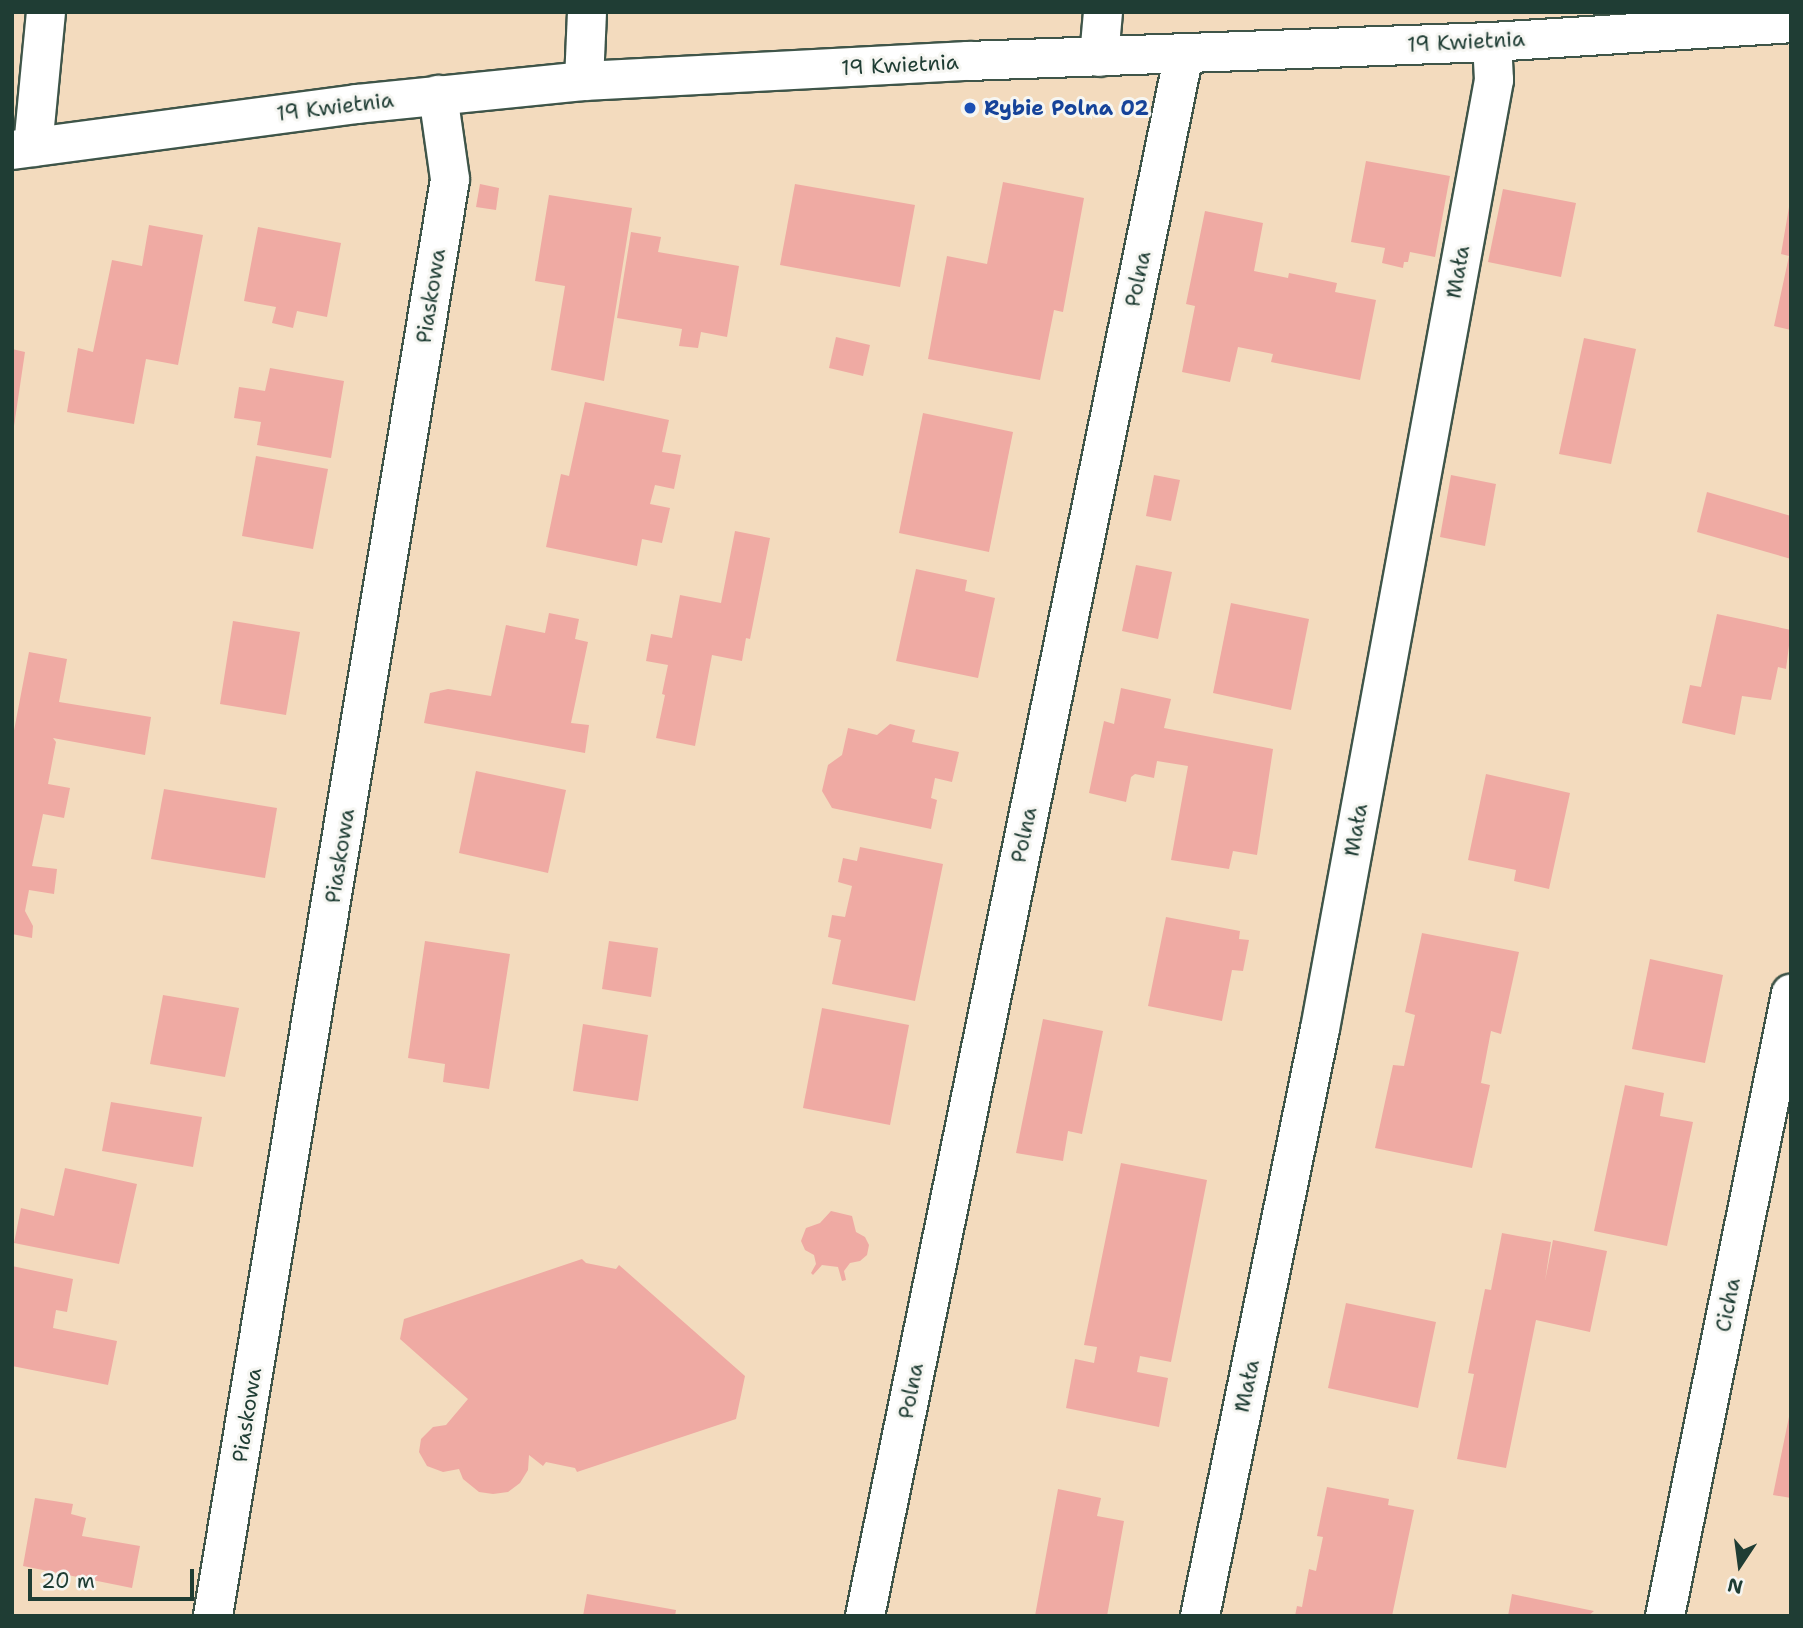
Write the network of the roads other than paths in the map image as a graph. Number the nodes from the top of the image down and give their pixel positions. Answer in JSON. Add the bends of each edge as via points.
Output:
{"nodes":[{"id":1,"x":46,"y":12,"type":"edge"},
{"id":2,"x":587,"y":12,"type":"edge"},
{"id":3,"x":1103,"y":12,"type":"edge"},
{"id":4,"x":1790,"y":20,"type":"edge"},
{"id":5,"x":1492,"y":42,"type":"junction"},
{"id":6,"x":1184,"y":54,"type":"junction"},
{"id":7,"x":1100,"y":57,"type":"junction"},
{"id":8,"x":584,"y":81,"type":"junction"},
{"id":9,"x":438,"y":95,"type":"junction"},
{"id":10,"x":23,"y":148,"type":"edge"},
{"id":11,"x":1791,"y":994,"type":"edge"},
{"id":12,"x":213,"y":1616,"type":"edge"},
{"id":13,"x":865,"y":1616,"type":"edge"},
{"id":14,"x":1200,"y":1616,"type":"edge"},
{"id":15,"x":1665,"y":1616,"type":"edge"}],
"edges":[{"from":1,"to":10,"type":"street"},
{"from":2,"to":8,"type":"street"},
{"from":3,"to":7,"type":"street"},
{"from":4,"to":5,"type":"street","name":"19 Kwietnia"},
{"from":5,"to":6,"type":"street","name":"19 Kwietnia"},
{"from":5,"to":14,"type":"street","name":"Mała","via":[[1493,80],[1323,1015]]},
{"from":6,"to":7,"type":"street","name":"19 Kwietnia"},
{"from":6,"to":13,"type":"street","name":"Polna"},
{"from":7,"to":8,"type":"street","name":"19 Kwietnia"},
{"from":8,"to":9,"type":"street","name":"19 Kwietnia"},
{"from":9,"to":10,"type":"street","name":"19 Kwietnia"},
{"from":9,"to":12,"type":"street","name":"Piaskowa","via":[[450,180]]},
{"from":11,"to":15,"type":"street","name":"Cicha"}]}
